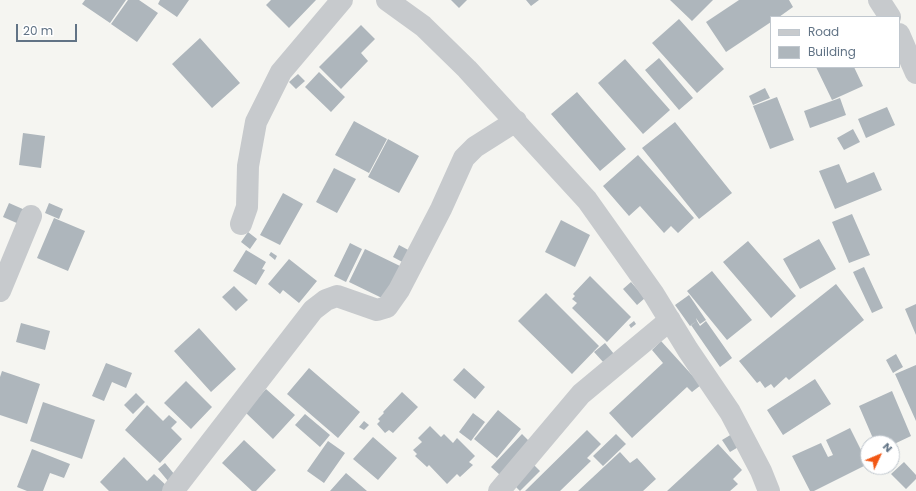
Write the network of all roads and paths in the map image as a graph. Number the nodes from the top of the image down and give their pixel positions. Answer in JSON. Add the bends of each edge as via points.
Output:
{"nodes":[{"id":1,"x":342,"y":0,"type":"edge"},
{"id":2,"x":387,"y":0,"type":"edge"},
{"id":3,"x":879,"y":0,"type":"edge"},
{"id":4,"x":889,"y":16,"type":"edge"},
{"id":5,"x":900,"y":36,"type":"edge"},
{"id":6,"x":916,"y":73,"type":"edge"},
{"id":7,"x":516,"y":121,"type":"junction"},
{"id":8,"x":31,"y":216,"type":"dead end"},
{"id":9,"x":241,"y":224,"type":"dead end"},
{"id":10,"x":0,"y":291,"type":"edge"},
{"id":11,"x":670,"y":320,"type":"junction"},
{"id":12,"x":173,"y":491,"type":"edge"},
{"id":13,"x":499,"y":491,"type":"edge"},
{"id":14,"x":769,"y":491,"type":"edge"}],
"edges":[{"from":1,"to":9,"type":"street","via":[[282,72],[256,122],[248,166],[247,207]]},
{"from":2,"to":7,"type":"street","via":[[423,26]]},
{"from":3,"to":4,"type":"street"},
{"from":5,"to":6,"type":"street"},
{"from":7,"to":11,"type":"street","via":[[587,200]]},
{"from":7,"to":12,"type":"street","via":[[475,147],[464,158],[441,209],[399,290],[387,307],[377,310],[337,296],[326,300],[313,310]]},
{"from":8,"to":10,"type":"street"},
{"from":11,"to":13,"type":"street","via":[[581,394]]},
{"from":11,"to":14,"type":"street","via":[[730,412]]}]}
